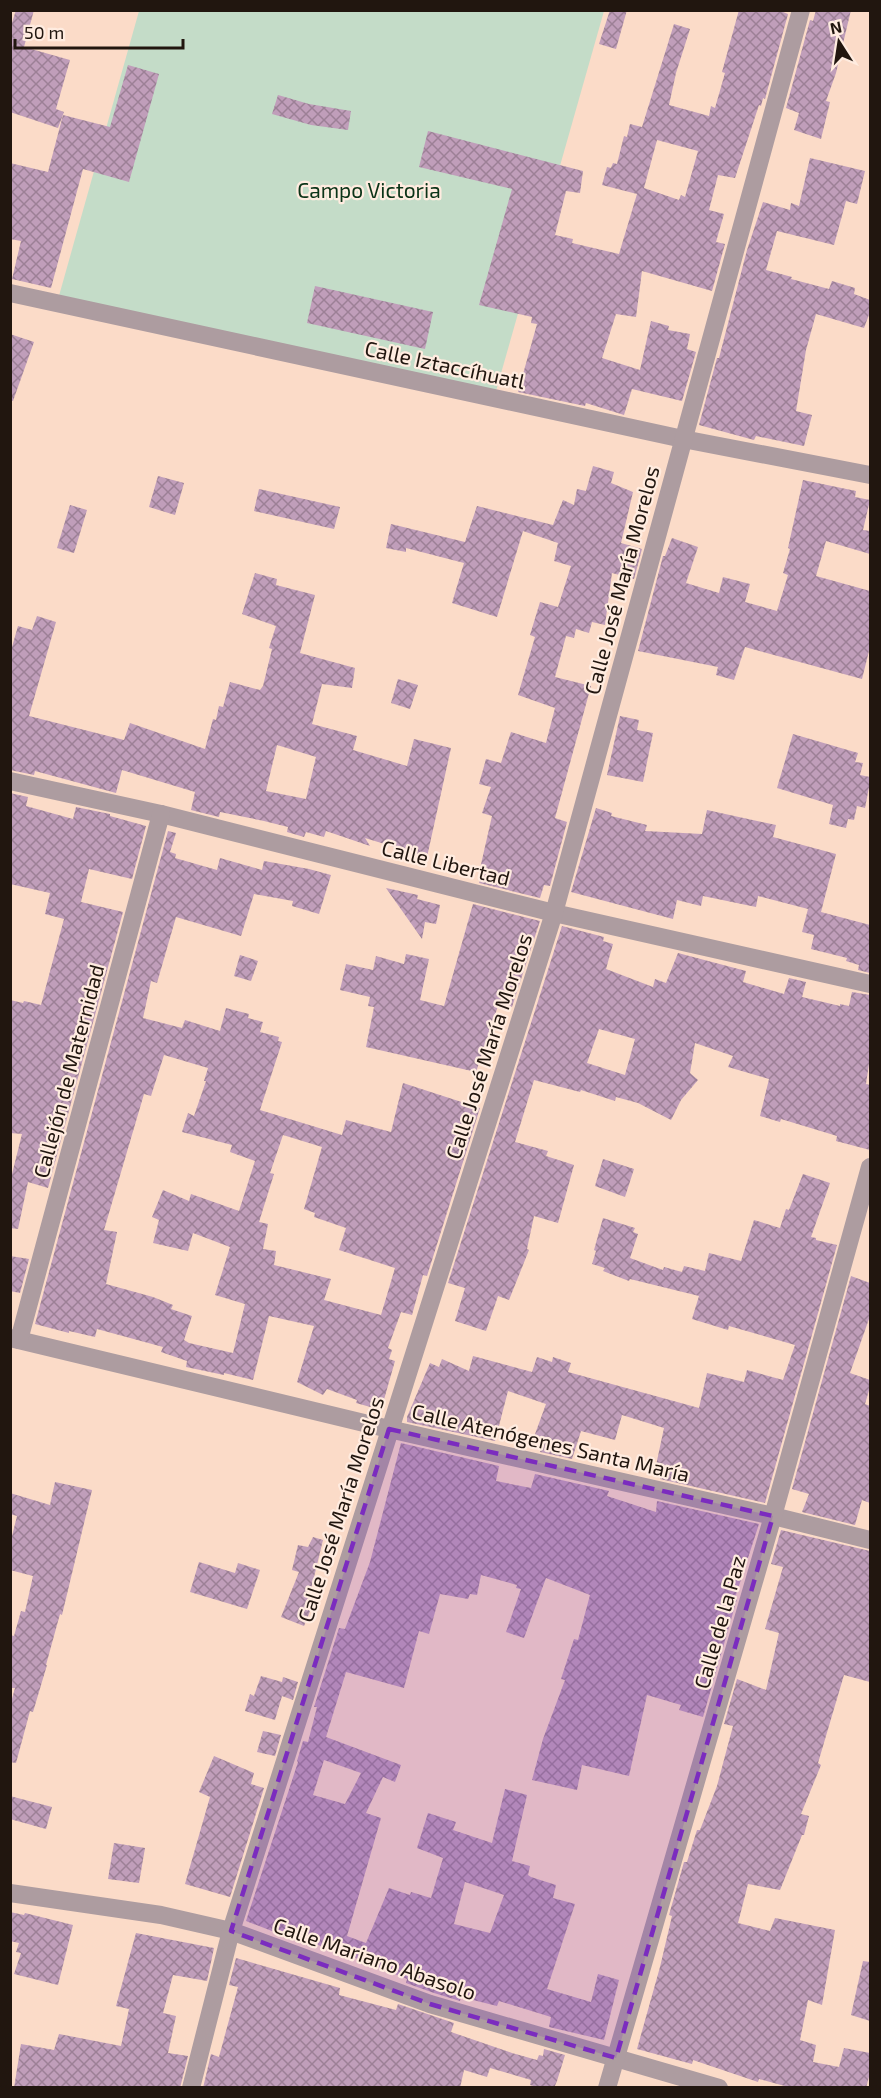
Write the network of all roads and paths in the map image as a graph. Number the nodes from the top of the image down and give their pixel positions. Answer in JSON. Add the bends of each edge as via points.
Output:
{"nodes":[{"id":1,"x":801,"y":10,"type":"edge"},
{"id":2,"x":10,"y":293,"type":"edge"},
{"id":3,"x":683,"y":439,"type":"junction"},
{"id":4,"x":870,"y":475,"type":"edge"},
{"id":5,"x":10,"y":781,"type":"edge"},
{"id":6,"x":161,"y":814,"type":"junction"},
{"id":7,"x":554,"y":913,"type":"junction"},
{"id":8,"x":870,"y":984,"type":"edge"},
{"id":9,"x":870,"y":1167,"type":"edge"},
{"id":10,"x":15,"y":1339,"type":"edge"},
{"id":11,"x":389,"y":1429,"type":"junction"},
{"id":12,"x":773,"y":1516,"type":"junction"},
{"id":13,"x":870,"y":1540,"type":"edge"},
{"id":14,"x":10,"y":1893,"type":"edge"},
{"id":15,"x":231,"y":1931,"type":"junction"},
{"id":16,"x":616,"y":2058,"type":"junction"},
{"id":17,"x":191,"y":2088,"type":"edge"},
{"id":18,"x":607,"y":2088,"type":"edge"},
{"id":19,"x":719,"y":2088,"type":"edge"}],
"edges":[{"from":1,"to":3,"type":"street","name":"Calle José María Morelos"},
{"from":2,"to":3,"type":"street","name":"Calle Iztaccíhuatl"},
{"from":3,"to":4,"type":"street","name":"Calle Iztaccíhuatl"},
{"from":3,"to":7,"type":"street","name":"Calle José María Morelos"},
{"from":5,"to":6,"type":"street","name":"Calle Libertad"},
{"from":6,"to":7,"type":"street","name":"Calle Libertad"},
{"from":6,"to":10,"type":"street","name":"Callejón de Maternidad"},
{"from":7,"to":8,"type":"street","name":"Calle Libertad"},
{"from":7,"to":11,"type":"street","name":"Calle José María Morelos"},
{"from":9,"to":12,"type":"street","name":"Calle de la Paz"},
{"from":10,"to":11,"type":"street","name":"Calle Atenógenes Santa María"},
{"from":11,"to":12,"type":"street","name":"Calle Atenógenes Santa María"},
{"from":11,"to":15,"type":"street","name":"Calle José María Morelos"},
{"from":12,"to":13,"type":"street","name":"Calle Atenógenes Santa María"},
{"from":12,"to":16,"type":"street","name":"Calle de la Paz"},
{"from":14,"to":15,"type":"street","name":"Calle Mariano Abasolo","via":[[161,1915]]},
{"from":15,"to":16,"type":"street","name":"Calle Mariano Abasolo","via":[[430,2004]]},
{"from":15,"to":17,"type":"street","name":"Calle José María Morelos"},
{"from":16,"to":18,"type":"street","name":"Calle de la Paz"},
{"from":16,"to":19,"type":"street","name":"Calle Mariano Abasolo"}]}
